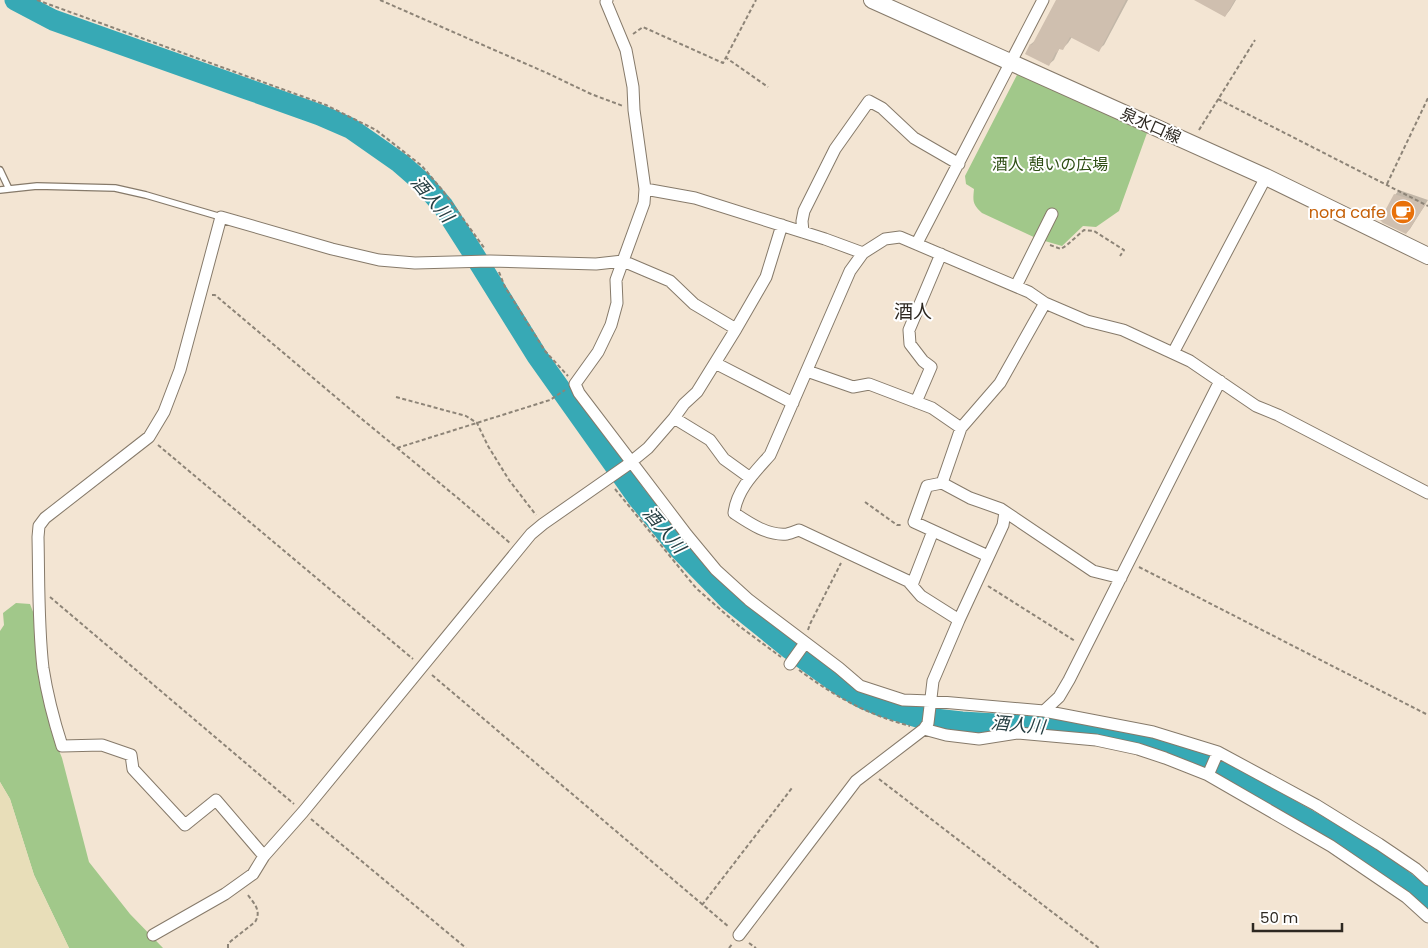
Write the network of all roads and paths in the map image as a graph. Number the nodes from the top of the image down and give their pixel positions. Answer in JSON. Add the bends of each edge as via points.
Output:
{"nodes":[{"id":1,"x":37,"y":0,"type":"edge"},
{"id":2,"x":380,"y":0,"type":"edge"},
{"id":3,"x":607,"y":0,"type":"edge"},
{"id":4,"x":756,"y":0,"type":"edge"},
{"id":5,"x":872,"y":0,"type":"edge"},
{"id":6,"x":1043,"y":0,"type":"edge"},
{"id":7,"x":1255,"y":40,"type":"dead end"},
{"id":8,"x":622,"y":41,"type":"junction"},
{"id":9,"x":725,"y":58,"type":"junction"},
{"id":10,"x":1012,"y":63,"type":"junction"},
{"id":11,"x":768,"y":87,"type":"dead end"},
{"id":12,"x":1428,"y":98,"type":"edge"},
{"id":13,"x":1218,"y":99,"type":"junction"},
{"id":14,"x":634,"y":110,"type":"junction"},
{"id":15,"x":1191,"y":143,"type":"junction"},
{"id":16,"x":959,"y":164,"type":"junction"},
{"id":17,"x":0,"y":170,"type":"edge"},
{"id":18,"x":1266,"y":177,"type":"junction"},
{"id":19,"x":1387,"y":184,"type":"junction"},
{"id":20,"x":645,"y":189,"type":"junction"},
{"id":21,"x":0,"y":190,"type":"edge"},
{"id":22,"x":9,"y":190,"type":"junction"},
{"id":23,"x":1428,"y":206,"type":"edge"},
{"id":24,"x":1052,"y":214,"type":"dead end"},
{"id":25,"x":221,"y":217,"type":"junction"},
{"id":26,"x":782,"y":226,"type":"junction"},
{"id":27,"x":803,"y":232,"type":"junction"},
{"id":28,"x":1039,"y":241,"type":"junction"},
{"id":29,"x":917,"y":244,"type":"junction"},
{"id":30,"x":863,"y":253,"type":"junction"},
{"id":31,"x":941,"y":254,"type":"junction"},
{"id":32,"x":1120,"y":256,"type":"dead end"},
{"id":33,"x":1428,"y":256,"type":"edge"},
{"id":34,"x":623,"y":260,"type":"junction"},
{"id":35,"x":494,"y":261,"type":"junction"},
{"id":36,"x":1016,"y":286,"type":"junction"},
{"id":37,"x":201,"y":293,"type":"junction"},
{"id":38,"x":1045,"y":303,"type":"junction"},
{"id":39,"x":736,"y":329,"type":"junction"},
{"id":40,"x":1173,"y":353,"type":"junction"},
{"id":41,"x":715,"y":363,"type":"junction"},
{"id":42,"x":807,"y":371,"type":"junction"},
{"id":43,"x":1220,"y":381,"type":"junction"},
{"id":44,"x":575,"y":384,"type":"junction"},
{"id":45,"x":396,"y":397,"type":"dead end"},
{"id":46,"x":916,"y":402,"type":"junction"},
{"id":47,"x":792,"y":403,"type":"junction"},
{"id":48,"x":674,"y":418,"type":"junction"},
{"id":49,"x":476,"y":423,"type":"junction"},
{"id":50,"x":962,"y":428,"type":"junction"},
{"id":51,"x":149,"y":437,"type":"junction"},
{"id":52,"x":397,"y":448,"type":"junction"},
{"id":53,"x":631,"y":461,"type":"junction"},
{"id":54,"x":749,"y":477,"type":"junction"},
{"id":55,"x":607,"y":479,"type":"junction"},
{"id":56,"x":942,"y":483,"type":"junction"},
{"id":57,"x":1428,"y":493,"type":"edge"},
{"id":58,"x":865,"y":502,"type":"dead end"},
{"id":59,"x":1005,"y":512,"type":"junction"},
{"id":60,"x":914,"y":522,"type":"junction"},
{"id":61,"x":543,"y":524,"type":"junction"},
{"id":62,"x":933,"y":531,"type":"junction"},
{"id":63,"x":517,"y":550,"type":"junction"},
{"id":64,"x":847,"y":552,"type":"junction"},
{"id":65,"x":988,"y":556,"type":"junction"},
{"id":66,"x":1129,"y":562,"type":"junction"},
{"id":67,"x":1121,"y":578,"type":"junction"},
{"id":68,"x":977,"y":580,"type":"junction"},
{"id":69,"x":912,"y":585,"type":"junction"},
{"id":70,"x":39,"y":592,"type":"junction"},
{"id":71,"x":959,"y":620,"type":"junction"},
{"id":72,"x":806,"y":642,"type":"junction"},
{"id":73,"x":1086,"y":647,"type":"junction"},
{"id":74,"x":790,"y":664,"type":"junction"},
{"id":75,"x":421,"y":666,"type":"junction"},
{"id":76,"x":930,"y":701,"type":"junction"},
{"id":77,"x":1044,"y":712,"type":"junction"},
{"id":78,"x":1428,"y":716,"type":"edge"},
{"id":79,"x":924,"y":729,"type":"junction"},
{"id":80,"x":1218,"y":752,"type":"junction"},
{"id":81,"x":868,"y":771,"type":"junction"},
{"id":82,"x":1208,"y":775,"type":"junction"},
{"id":83,"x":792,"y":788,"type":"dead end"},
{"id":84,"x":303,"y":812,"type":"junction"},
{"id":85,"x":264,"y":856,"type":"junction"},
{"id":86,"x":1428,"y":880,"type":"edge"},
{"id":87,"x":240,"y":884,"type":"junction"},
{"id":88,"x":702,"y":905,"type":"junction"},
{"id":89,"x":1428,"y":917,"type":"edge"},
{"id":90,"x":153,"y":935,"type":"dead end"},
{"id":91,"x":738,"y":935,"type":"joint"},
{"id":92,"x":228,"y":948,"type":"edge"},
{"id":93,"x":466,"y":948,"type":"edge"},
{"id":94,"x":1099,"y":948,"type":"edge"}],
"edges":[{"from":1,"to":35,"type":"path","via":[[326,105],[376,130],[422,166]]},
{"from":2,"to":14,"type":"path"},
{"from":3,"to":8,"type":"street"},
{"from":4,"to":9,"type":"path"},
{"from":5,"to":10,"type":"main road","name":"泉水口線"},
{"from":6,"to":10,"type":"street"},
{"from":7,"to":13,"type":"path"},
{"from":8,"to":9,"type":"path","via":[[643,27],[723,63]]},
{"from":8,"to":14,"type":"street","via":[[633,87]]},
{"from":9,"to":11,"type":"path"},
{"from":10,"to":15,"type":"main road","name":"泉水口線"},
{"from":10,"to":16,"type":"street"},
{"from":12,"to":19,"type":"path"},
{"from":13,"to":15,"type":"path"},
{"from":13,"to":19,"type":"path"},
{"from":14,"to":20,"type":"street"},
{"from":15,"to":18,"type":"main road","name":"泉水口線"},
{"from":16,"to":27,"type":"street","via":[[914,138],[882,108],[869,102],[835,149],[804,211]]},
{"from":16,"to":29,"type":"street"},
{"from":17,"to":22,"type":"lane"},
{"from":18,"to":33,"type":"main road","name":"泉水口線"},
{"from":18,"to":40,"type":"street"},
{"from":19,"to":23,"type":"path"},
{"from":20,"to":26,"type":"street","via":[[695,198]]},
{"from":20,"to":34,"type":"street","via":[[644,203]]},
{"from":21,"to":22,"type":"lane"},
{"from":22,"to":25,"type":"lane","via":[[36,186],[115,188]]},
{"from":24,"to":28,"type":"street"},
{"from":25,"to":35,"type":"street","via":[[379,260],[415,263]]},
{"from":25,"to":37,"type":"street"},
{"from":26,"to":27,"type":"street"},
{"from":26,"to":39,"type":"street","via":[[766,277]]},
{"from":27,"to":30,"type":"street"},
{"from":28,"to":32,"type":"path","via":[[1061,249],[1084,230],[1094,231],[1124,250]]},
{"from":28,"to":36,"type":"street"},
{"from":29,"to":30,"type":"street","via":[[900,237],[885,240]]},
{"from":29,"to":31,"type":"street"},
{"from":30,"to":42,"type":"street","via":[[850,271]]},
{"from":31,"to":36,"type":"street"},
{"from":31,"to":46,"type":"street","via":[[910,330],[910,344],[931,366]]},
{"from":34,"to":35,"type":"street","via":[[596,264]]},
{"from":34,"to":39,"type":"street","via":[[670,281],[694,304]]},
{"from":34,"to":44,"type":"street","via":[[616,280],[617,303],[610,326],[598,352]]},
{"from":35,"to":44,"type":"path","via":[[545,351]]},
{"from":36,"to":38,"type":"street"},
{"from":37,"to":51,"type":"street","via":[[180,370],[164,412]]},
{"from":37,"to":52,"type":"path","via":[[215,295]]},
{"from":38,"to":40,"type":"street","via":[[1123,330]]},
{"from":38,"to":50,"type":"street","via":[[1000,383]]},
{"from":39,"to":41,"type":"street"},
{"from":40,"to":43,"type":"street"},
{"from":41,"to":47,"type":"street"},
{"from":41,"to":48,"type":"street","via":[[697,392]]},
{"from":42,"to":46,"type":"street","via":[[853,387],[869,384]]},
{"from":42,"to":47,"type":"street"},
{"from":43,"to":57,"type":"street","via":[[1256,406]]},
{"from":43,"to":66,"type":"street"},
{"from":44,"to":49,"type":"path","via":[[550,400]]},
{"from":44,"to":53,"type":"street"},
{"from":45,"to":49,"type":"path","via":[[466,416]]},
{"from":46,"to":50,"type":"street","via":[[932,408]]},
{"from":47,"to":54,"type":"street","via":[[770,455]]},
{"from":48,"to":53,"type":"street","via":[[648,448]]},
{"from":48,"to":54,"type":"street","via":[[710,440],[724,459]]},
{"from":49,"to":52,"type":"path"},
{"from":49,"to":61,"type":"path","via":[[509,480]]},
{"from":50,"to":56,"type":"street"},
{"from":51,"to":70,"type":"street","via":[[39,526]]},
{"from":51,"to":75,"type":"path"},
{"from":52,"to":63,"type":"path"},
{"from":53,"to":55,"type":"street"},
{"from":53,"to":72,"type":"street","via":[[716,570],[749,600]]},
{"from":54,"to":64,"type":"street","via":[[735,503],[734,513],[752,525],[772,532],[787,534],[799,530]]},
{"from":55,"to":61,"type":"street"},
{"from":55,"to":74,"type":"path","via":[[696,588],[739,626]]},
{"from":56,"to":59,"type":"street"},
{"from":56,"to":60,"type":"street","via":[[928,486]]},
{"from":58,"to":60,"type":"path","via":[[897,525]]},
{"from":59,"to":65,"type":"street","via":[[1003,525]]},
{"from":59,"to":67,"type":"street","via":[[1093,571]]},
{"from":60,"to":62,"type":"street"},
{"from":61,"to":63,"type":"street"},
{"from":62,"to":65,"type":"street"},
{"from":62,"to":69,"type":"street"},
{"from":63,"to":75,"type":"street"},
{"from":64,"to":69,"type":"street"},
{"from":64,"to":72,"type":"path","via":[[810,624]]},
{"from":65,"to":68,"type":"street"},
{"from":66,"to":67,"type":"street"},
{"from":66,"to":78,"type":"path"},
{"from":67,"to":73,"type":"street"},
{"from":68,"to":71,"type":"street"},
{"from":68,"to":73,"type":"path"},
{"from":69,"to":71,"type":"street","via":[[921,596]]},
{"from":70,"to":84,"type":"path","via":[[51,598]]},
{"from":70,"to":85,"type":"street","via":[[43,668],[62,746],[102,745],[132,755],[133,769],[185,825],[216,800]]},
{"from":71,"to":76,"type":"street","via":[[933,681]]},
{"from":72,"to":74,"type":"street"},
{"from":72,"to":76,"type":"street","via":[[860,686],[903,700]]},
{"from":73,"to":77,"type":"street","via":[[1070,680]]},
{"from":74,"to":79,"type":"path","via":[[832,694],[859,708]]},
{"from":75,"to":84,"type":"street"},
{"from":75,"to":88,"type":"path"},
{"from":76,"to":77,"type":"street"},
{"from":76,"to":79,"type":"street","via":[[928,723]]},
{"from":77,"to":80,"type":"street","via":[[1154,732]]},
{"from":79,"to":81,"type":"street"},
{"from":79,"to":82,"type":"street","via":[[946,736],[979,739],[1018,733],[1096,740],[1138,749]]},
{"from":80,"to":82,"type":"street"},
{"from":80,"to":86,"type":"street","via":[[1316,805]]},
{"from":81,"to":91,"type":"street","via":[[842,797]]},
{"from":81,"to":94,"type":"path"},
{"from":82,"to":89,"type":"street","via":[[1331,846],[1406,897]]},
{"from":83,"to":88,"type":"path"},
{"from":84,"to":85,"type":"street"},
{"from":84,"to":93,"type":"path"},
{"from":85,"to":87,"type":"street","via":[[253,874]]},
{"from":87,"to":90,"type":"street"},
{"from":87,"to":92,"type":"path","via":[[259,915],[228,944]]},
{"from":88,"to":91,"type":"path"}]}
